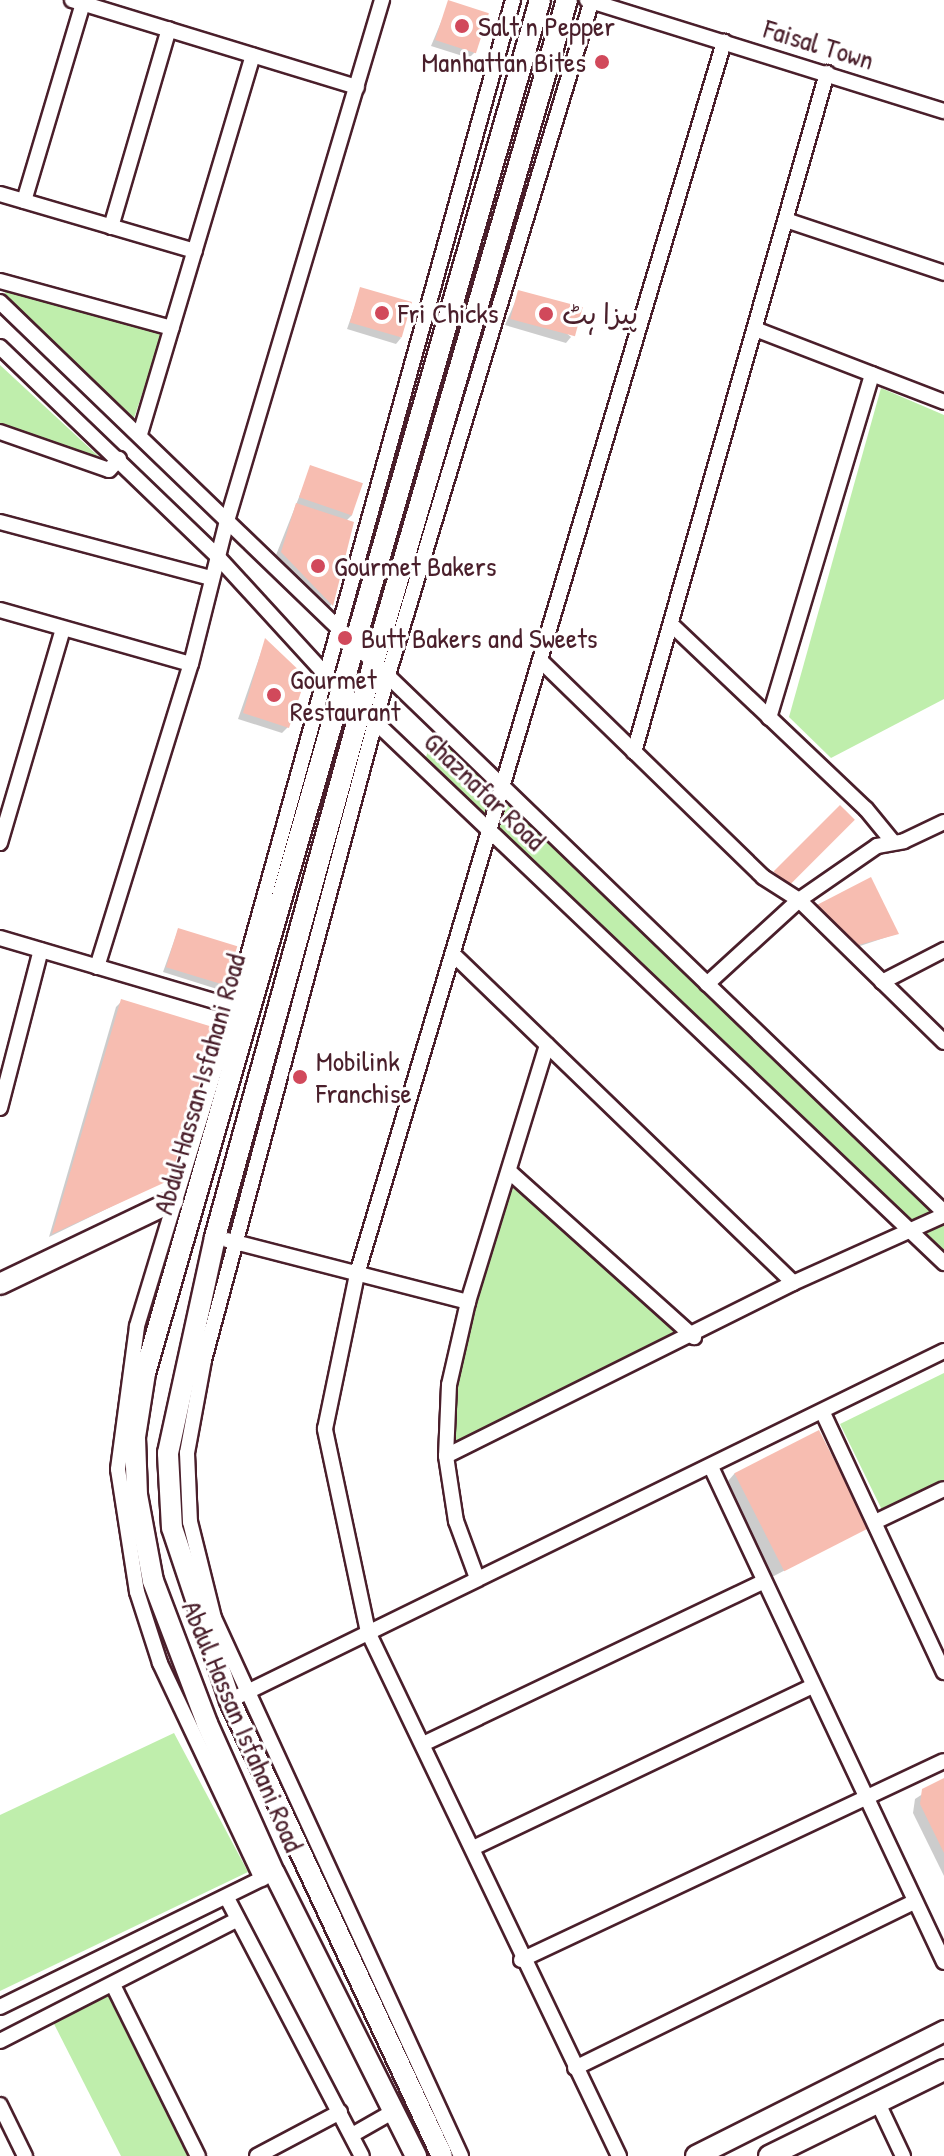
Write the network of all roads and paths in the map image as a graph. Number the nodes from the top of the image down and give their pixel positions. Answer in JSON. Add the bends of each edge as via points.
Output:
{"nodes":[{"id":1,"x":382,"y":0,"type":"edge"},
{"id":2,"x":513,"y":0,"type":"edge"},
{"id":3,"x":540,"y":0,"type":"edge"},
{"id":4,"x":567,"y":0,"type":"edge"},
{"id":5,"x":590,"y":0,"type":"edge"},
{"id":6,"x":78,"y":2,"type":"edge"},
{"id":7,"x":169,"y":29,"type":"junction"},
{"id":8,"x":724,"y":42,"type":"junction"},
{"id":9,"x":253,"y":55,"type":"junction"},
{"id":10,"x":827,"y":73,"type":"junction"},
{"id":11,"x":357,"y":87,"type":"junction"},
{"id":12,"x":944,"y":111,"type":"edge"},
{"id":13,"x":0,"y":194,"type":"edge"},
{"id":14,"x":24,"y":201,"type":"junction"},
{"id":15,"x":786,"y":220,"type":"junction"},
{"id":16,"x":111,"y":227,"type":"junction"},
{"id":17,"x":195,"y":251,"type":"junction"},
{"id":18,"x":944,"y":273,"type":"edge"},
{"id":19,"x":0,"y":281,"type":"edge"},
{"id":20,"x":0,"y":302,"type":"edge"},
{"id":21,"x":172,"y":328,"type":"junction"},
{"id":22,"x":755,"y":329,"type":"junction"},
{"id":23,"x":0,"y":347,"type":"edge"},
{"id":24,"x":872,"y":374,"type":"junction"},
{"id":25,"x":944,"y":402,"type":"edge"},
{"id":26,"x":0,"y":432,"type":"edge"},
{"id":27,"x":140,"y":434,"type":"junction"},
{"id":28,"x":119,"y":459,"type":"junction"},
{"id":29,"x":227,"y":521,"type":"junction"},
{"id":30,"x":0,"y":522,"type":"edge"},
{"id":31,"x":217,"y":556,"type":"junction"},
{"id":32,"x":211,"y":578,"type":"junction"},
{"id":33,"x":0,"y":610,"type":"edge"},
{"id":34,"x":673,"y":626,"type":"junction"},
{"id":35,"x":63,"y":629,"type":"junction"},
{"id":36,"x":338,"y":631,"type":"junction"},
{"id":37,"x":354,"y":646,"type":"junction"},
{"id":38,"x":540,"y":660,"type":"junction"},
{"id":39,"x":191,"y":664,"type":"junction"},
{"id":40,"x":380,"y":672,"type":"junction"},
{"id":41,"x":334,"y":682,"type":"junction"},
{"id":42,"x":368,"y":715,"type":"junction"},
{"id":43,"x":769,"y":718,"type":"junction"},
{"id":44,"x":634,"y":752,"type":"junction"},
{"id":45,"x":503,"y":789,"type":"junction"},
{"id":46,"x":944,"y":822,"type":"edge"},
{"id":47,"x":490,"y":832,"type":"junction"},
{"id":48,"x":893,"y":842,"type":"junction"},
{"id":49,"x":0,"y":843,"type":"edge"},
{"id":50,"x":799,"y":900,"type":"junction"},
{"id":51,"x":0,"y":938,"type":"edge"},
{"id":52,"x":41,"y":950,"type":"junction"},
{"id":53,"x":944,"y":950,"type":"edge"},
{"id":54,"x":456,"y":957,"type":"junction"},
{"id":55,"x":97,"y":967,"type":"junction"},
{"id":56,"x":882,"y":982,"type":"junction"},
{"id":57,"x":707,"y":984,"type":"junction"},
{"id":58,"x":242,"y":1009,"type":"junction"},
{"id":59,"x":944,"y":1042,"type":"edge"},
{"id":60,"x":547,"y":1045,"type":"junction"},
{"id":61,"x":0,"y":1108,"type":"edge"},
{"id":62,"x":511,"y":1173,"type":"junction"},
{"id":63,"x":173,"y":1201,"type":"junction"},
{"id":64,"x":944,"y":1213,"type":"edge"},
{"id":65,"x":909,"y":1230,"type":"junction"},
{"id":66,"x":225,"y":1240,"type":"junction"},
{"id":67,"x":944,"y":1263,"type":"edge"},
{"id":68,"x":357,"y":1274,"type":"junction"},
{"id":69,"x":793,"y":1283,"type":"junction"},
{"id":70,"x":0,"y":1284,"type":"edge"},
{"id":71,"x":468,"y":1302,"type":"junction"},
{"id":72,"x":694,"y":1337,"type":"junction"},
{"id":73,"x":944,"y":1351,"type":"edge"},
{"id":74,"x":823,"y":1413,"type":"junction"},
{"id":75,"x":446,"y":1456,"type":"junction"},
{"id":76,"x":711,"y":1467,"type":"junction"},
{"id":77,"x":944,"y":1489,"type":"edge"},
{"id":78,"x":875,"y":1522,"type":"junction"},
{"id":79,"x":477,"y":1578,"type":"junction"},
{"id":80,"x":764,"y":1581,"type":"junction"},
{"id":81,"x":368,"y":1632,"type":"junction"},
{"id":82,"x":944,"y":1672,"type":"edge"},
{"id":83,"x":813,"y":1686,"type":"junction"},
{"id":84,"x":238,"y":1697,"type":"junction"},
{"id":85,"x":423,"y":1744,"type":"junction"},
{"id":86,"x":944,"y":1761,"type":"edge"},
{"id":87,"x":866,"y":1800,"type":"junction"},
{"id":88,"x":473,"y":1848,"type":"junction"},
{"id":89,"x":268,"y":1876,"type":"junction"},
{"id":90,"x":227,"y":1898,"type":"junction"},
{"id":91,"x":914,"y":1902,"type":"junction"},
{"id":92,"x":238,"y":1919,"type":"junction"},
{"id":93,"x":521,"y":1960,"type":"junction"},
{"id":94,"x":944,"y":1962,"type":"edge"},
{"id":95,"x":113,"y":1985,"type":"junction"},
{"id":96,"x":0,"y":2007,"type":"edge"},
{"id":97,"x":944,"y":2031,"type":"edge"},
{"id":98,"x":0,"y":2041,"type":"edge"},
{"id":99,"x":575,"y":2068,"type":"junction"},
{"id":100,"x":944,"y":2070,"type":"edge"},
{"id":101,"x":840,"y":2082,"type":"junction"},
{"id":102,"x":877,"y":2101,"type":"junction"},
{"id":103,"x":0,"y":2105,"type":"edge"},
{"id":104,"x":394,"y":2111,"type":"junction"},
{"id":105,"x":340,"y":2112,"type":"junction"},
{"id":106,"x":857,"y":2112,"type":"junction"},
{"id":107,"x":352,"y":2135,"type":"junction"},
{"id":108,"x":25,"y":2156,"type":"edge"},
{"id":109,"x":198,"y":2156,"type":"edge"},
{"id":110,"x":257,"y":2156,"type":"edge"},
{"id":111,"x":362,"y":2156,"type":"edge"},
{"id":112,"x":416,"y":2156,"type":"edge"},
{"id":113,"x":442,"y":2156,"type":"edge"},
{"id":114,"x":461,"y":2156,"type":"edge"},
{"id":115,"x":619,"y":2156,"type":"edge"},
{"id":116,"x":696,"y":2156,"type":"edge"},
{"id":117,"x":769,"y":2156,"type":"edge"},
{"id":118,"x":903,"y":2156,"type":"edge"}],
"edges":[{"from":1,"to":11,"type":"street"},
{"from":2,"to":36,"type":"street"},
{"from":3,"to":37,"type":"main road","name":"Abdul Hassan Isfahani Road"},
{"from":4,"to":40,"type":"main road","name":"Abdul Hassan Isfahani Road"},
{"from":5,"to":8,"type":"street","name":"Faisal Town"},
{"from":5,"to":40,"type":"street"},
{"from":6,"to":7,"type":"street"},
{"from":6,"to":14,"type":"street"},
{"from":7,"to":9,"type":"street"},
{"from":7,"to":16,"type":"street"},
{"from":8,"to":10,"type":"street","name":"Faisal Town"},
{"from":8,"to":38,"type":"street"},
{"from":9,"to":11,"type":"street"},
{"from":9,"to":17,"type":"street"},
{"from":10,"to":12,"type":"street","name":"Faisal Town"},
{"from":10,"to":15,"type":"street"},
{"from":11,"to":29,"type":"street"},
{"from":13,"to":14,"type":"street"},
{"from":14,"to":16,"type":"street"},
{"from":15,"to":18,"type":"street"},
{"from":15,"to":22,"type":"street"},
{"from":16,"to":17,"type":"street"},
{"from":17,"to":21,"type":"street"},
{"from":19,"to":21,"type":"street"},
{"from":20,"to":27,"type":"street","name":"Ghaznafar Road"},
{"from":21,"to":27,"type":"street"},
{"from":22,"to":24,"type":"street"},
{"from":22,"to":34,"type":"street"},
{"from":23,"to":28,"type":"street","name":"Ghaznafar Road"},
{"from":24,"to":25,"type":"street"},
{"from":24,"to":43,"type":"street"},
{"from":26,"to":28,"type":"street","via":[[109,470]]},
{"from":27,"to":29,"type":"street","name":"Ghaznafar Road"},
{"from":28,"to":31,"type":"street","name":"Ghaznafar Road"},
{"from":29,"to":31,"type":"street"},
{"from":29,"to":36,"type":"street","name":"Ghaznafar Road"},
{"from":30,"to":32,"type":"street"},
{"from":31,"to":32,"type":"street"},
{"from":31,"to":41,"type":"street","name":"Ghaznafar Road"},
{"from":32,"to":39,"type":"street"},
{"from":33,"to":35,"type":"street"},
{"from":34,"to":43,"type":"street"},
{"from":34,"to":44,"type":"street"},
{"from":35,"to":39,"type":"street"},
{"from":35,"to":49,"type":"street"},
{"from":36,"to":37,"type":"street","name":"Ghaznafar Road"},
{"from":36,"to":41,"type":"street"},
{"from":37,"to":40,"type":"street","name":"Ghaznafar Road"},
{"from":37,"to":41,"type":"main road","name":"Abdul Hassan Isfahani Road"},
{"from":38,"to":44,"type":"street"},
{"from":38,"to":45,"type":"street"},
{"from":39,"to":55,"type":"street"},
{"from":40,"to":42,"type":"main road","name":"Abdul Hassan Isfahani Road"},
{"from":40,"to":45,"type":"street","name":"Ghaznafar Road"},
{"from":41,"to":42,"type":"street","name":"Ghaznafar Road"},
{"from":41,"to":58,"type":"main road","name":"Abdul Hassan Isfahani Road"},
{"from":42,"to":47,"type":"street","name":"Ghaznafar Road"},
{"from":42,"to":66,"type":"main road","name":"Abdul Hassan Isfahani Road"},
{"from":43,"to":48,"type":"street","via":[[866,809]]},
{"from":44,"to":50,"type":"street","via":[[763,877]]},
{"from":45,"to":47,"type":"street"},
{"from":45,"to":57,"type":"street","name":"Ghaznafar Road"},
{"from":46,"to":48,"type":"street"},
{"from":47,"to":54,"type":"street"},
{"from":47,"to":65,"type":"street","name":"Ghaznafar Road"},
{"from":48,"to":50,"type":"street","via":[[877,846]]},
{"from":50,"to":56,"type":"street"},
{"from":50,"to":57,"type":"street"},
{"from":51,"to":52,"type":"street"},
{"from":52,"to":55,"type":"street"},
{"from":52,"to":61,"type":"street"},
{"from":53,"to":56,"type":"street"},
{"from":54,"to":60,"type":"street"},
{"from":54,"to":68,"type":"street"},
{"from":55,"to":58,"type":"street"},
{"from":56,"to":59,"type":"street"},
{"from":57,"to":64,"type":"street","name":"Ghaznafar Road"},
{"from":58,"to":63,"type":"street"},
{"from":58,"to":89,"type":"main road","name":"Abdul Hassan Isfahani Road","via":[[145,1373],[135,1437],[137,1495],[153,1581]]},
{"from":60,"to":62,"type":"street"},
{"from":60,"to":69,"type":"street"},
{"from":62,"to":71,"type":"street"},
{"from":62,"to":72,"type":"street"},
{"from":63,"to":70,"type":"main road"},
{"from":63,"to":89,"type":"street","via":[[137,1326],[118,1469],[137,1592],[160,1663]]},
{"from":64,"to":65,"type":"street"},
{"from":65,"to":67,"type":"street","name":"Ghaznafar Road"},
{"from":65,"to":69,"type":"street"},
{"from":66,"to":68,"type":"street"},
{"from":66,"to":84,"type":"main road","name":"Abdul Hassan Isfahani Road","via":[[168,1453],[172,1528]]},
{"from":68,"to":71,"type":"street"},
{"from":68,"to":81,"type":"street","via":[[325,1429]]},
{"from":69,"to":72,"type":"street"},
{"from":71,"to":75,"type":"street","via":[[449,1385]]},
{"from":72,"to":75,"type":"street"},
{"from":73,"to":74,"type":"street"},
{"from":74,"to":76,"type":"street"},
{"from":74,"to":78,"type":"street"},
{"from":75,"to":79,"type":"street","via":[[456,1521]]},
{"from":76,"to":79,"type":"street"},
{"from":76,"to":80,"type":"street"},
{"from":77,"to":78,"type":"street"},
{"from":78,"to":82,"type":"street"},
{"from":79,"to":81,"type":"street"},
{"from":80,"to":83,"type":"street"},
{"from":80,"to":85,"type":"street"},
{"from":81,"to":84,"type":"street"},
{"from":81,"to":85,"type":"street"},
{"from":83,"to":87,"type":"street"},
{"from":83,"to":88,"type":"street"},
{"from":84,"to":113,"type":"main road","name":"Abdul Hassan Isfahani Road"},
{"from":84,"to":114,"type":"street"},
{"from":85,"to":88,"type":"street"},
{"from":86,"to":87,"type":"street"},
{"from":87,"to":91,"type":"street"},
{"from":87,"to":93,"type":"street"},
{"from":88,"to":93,"type":"street"},
{"from":89,"to":90,"type":"street"},
{"from":89,"to":104,"type":"main road","name":"Abdul Hassan Isfahani Road"},
{"from":90,"to":92,"type":"street"},
{"from":90,"to":96,"type":"street"},
{"from":91,"to":94,"type":"street"},
{"from":91,"to":99,"type":"street"},
{"from":92,"to":95,"type":"street"},
{"from":92,"to":105,"type":"street"},
{"from":93,"to":99,"type":"street"},
{"from":95,"to":98,"type":"street"},
{"from":95,"to":109,"type":"street"},
{"from":97,"to":101,"type":"main road"},
{"from":99,"to":115,"type":"street"},
{"from":100,"to":102,"type":"main road"},
{"from":101,"to":106,"type":"main road"},
{"from":101,"to":116,"type":"main road"},
{"from":102,"to":106,"type":"main road"},
{"from":102,"to":118,"type":"street"},
{"from":103,"to":108,"type":"street"},
{"from":104,"to":107,"type":"street"},
{"from":104,"to":112,"type":"main road","name":"Abdul Hassan Isfahani Road"},
{"from":105,"to":107,"type":"street"},
{"from":105,"to":110,"type":"street"},
{"from":106,"to":117,"type":"main road"},
{"from":107,"to":111,"type":"street"}]}
